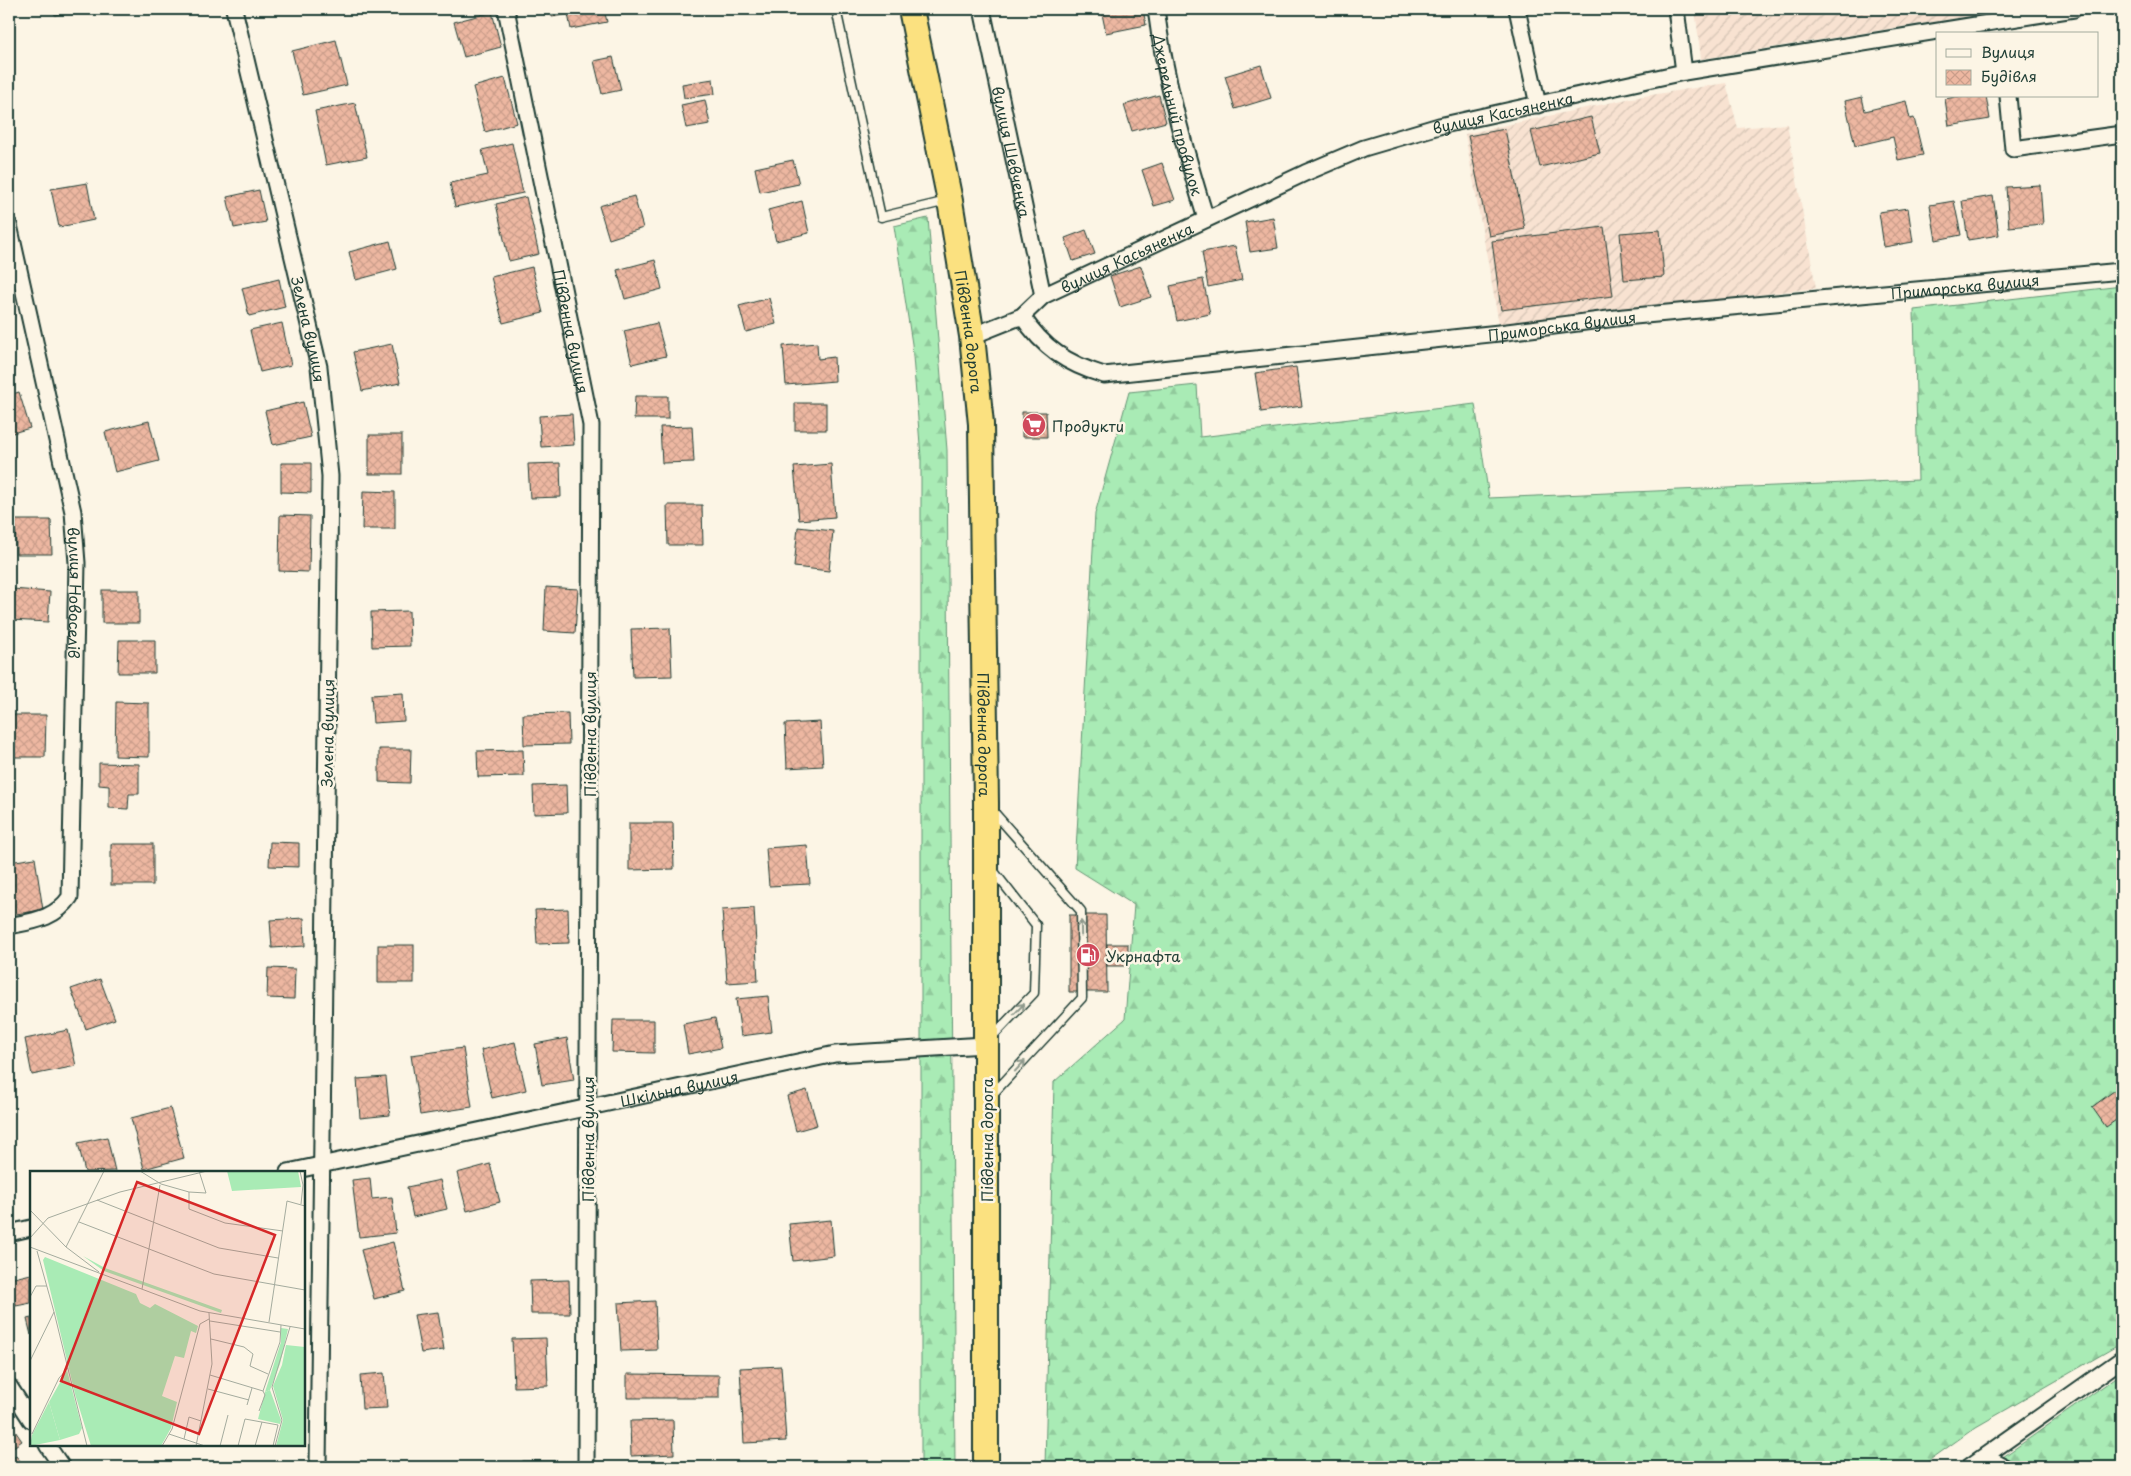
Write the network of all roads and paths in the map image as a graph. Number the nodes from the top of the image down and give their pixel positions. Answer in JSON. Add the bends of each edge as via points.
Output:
{"nodes":[{"id":1,"x":234,"y":9,"type":"edge"},
{"id":2,"x":506,"y":9,"type":"edge"},
{"id":3,"x":836,"y":9,"type":"edge"},
{"id":4,"x":911,"y":9,"type":"edge"},
{"id":5,"x":982,"y":9,"type":"edge"},
{"id":6,"x":1156,"y":9,"type":"edge"},
{"id":7,"x":1517,"y":9,"type":"edge"},
{"id":8,"x":1676,"y":9,"type":"edge"},
{"id":9,"x":2074,"y":9,"type":"edge"},
{"id":10,"x":2002,"y":28,"type":"edge"},
{"id":11,"x":1973,"y":32,"type":"edge"},
{"id":12,"x":1936,"y":37,"type":"edge"},
{"id":13,"x":1684,"y":72,"type":"junction"},
{"id":14,"x":2008,"y":98,"type":"edge"},
{"id":15,"x":1538,"y":105,"type":"junction"},
{"id":16,"x":2122,"y":134,"type":"edge"},
{"id":17,"x":950,"y":201,"type":"junction"},
{"id":18,"x":1206,"y":219,"type":"junction"},
{"id":19,"x":9,"y":225,"type":"edge"},
{"id":20,"x":2122,"y":271,"type":"edge"},
{"id":21,"x":1043,"y":296,"type":"junction"},
{"id":22,"x":1022,"y":316,"type":"junction"},
{"id":23,"x":972,"y":336,"type":"junction"},
{"id":24,"x":986,"y":803,"type":"junction"},
{"id":25,"x":986,"y":862,"type":"junction"},
{"id":26,"x":9,"y":926,"type":"edge"},
{"id":27,"x":985,"y":1045,"type":"junction"},
{"id":28,"x":986,"y":1102,"type":"junction"},
{"id":29,"x":587,"y":1106,"type":"junction"},
{"id":30,"x":321,"y":1165,"type":"junction"},
{"id":31,"x":293,"y":1171,"type":"edge"},
{"id":32,"x":30,"y":1228,"type":"edge"},
{"id":33,"x":9,"y":1233,"type":"edge"},
{"id":34,"x":2122,"y":1358,"type":"edge"},
{"id":35,"x":9,"y":1386,"type":"edge"},
{"id":36,"x":30,"y":1418,"type":"edge"},
{"id":37,"x":48,"y":1446,"type":"edge"},
{"id":38,"x":1985,"y":1457,"type":"junction"},
{"id":39,"x":62,"y":1467,"type":"edge"},
{"id":40,"x":318,"y":1467,"type":"edge"},
{"id":41,"x":586,"y":1467,"type":"edge"},
{"id":42,"x":986,"y":1467,"type":"edge"},
{"id":43,"x":1970,"y":1467,"type":"edge"},
{"id":44,"x":2004,"y":1467,"type":"edge"}],
"edges":[{"from":1,"to":30,"type":"street","name":"Зелена вулиця","via":[[319,367],[330,476]]},
{"from":2,"to":29,"type":"street","name":"Південна вулиця","via":[[590,425]]},
{"from":3,"to":17,"type":"lane","via":[[881,217]]},
{"from":4,"to":17,"type":"highway","name":"Південна дорога"},
{"from":5,"to":21,"type":"street","name":"вулиця Шевченка"},
{"from":6,"to":18,"type":"street","name":"Джерельний провулок","via":[[1180,132]]},
{"from":7,"to":15,"type":"street"},
{"from":8,"to":13,"type":"street"},
{"from":9,"to":10,"type":"street","name":"вулиця Касьяненка"},
{"from":10,"to":11,"type":"street","name":"вулиця Касьяненка"},
{"from":12,"to":13,"type":"street","name":"вулиця Касьяненка"},
{"from":13,"to":15,"type":"street","name":"вулиця Касьяненка"},
{"from":14,"to":16,"type":"street","via":[[2013,150]]},
{"from":15,"to":18,"type":"street","name":"вулиця Касьяненка","via":[[1439,126],[1364,148]]},
{"from":17,"to":23,"type":"highway","name":"Південна дорога"},
{"from":18,"to":21,"type":"street","name":"вулиця Касьяненка"},
{"from":19,"to":26,"type":"street","name":"вулиця Новоселів","via":[[73,512],[77,562],[70,897],[55,914]]},
{"from":20,"to":22,"type":"street","name":"Приморська вулиця","via":[[1634,316],[1499,334],[1104,375],[1063,358],[1036,337]]},
{"from":21,"to":22,"type":"street","name":"вулиця Касьяненка"},
{"from":22,"to":23,"type":"street","name":"вулиця Касьяненка"},
{"from":23,"to":24,"type":"highway","name":"Південна дорога","via":[[981,424]]},
{"from":24,"to":25,"type":"highway","name":"Південна дорога"},
{"from":28,"to":24,"type":"lane","one_way":true,"via":[[1082,998],[1081,911]]},
{"from":25,"to":27,"type":"highway","name":"Південна дорога"},
{"from":27,"to":25,"type":"lane","one_way":true,"via":[[1034,993],[1036,925]]},
{"from":27,"to":28,"type":"highway","name":"Південна дорога"},
{"from":27,"to":29,"type":"street","name":"Шкільна вулиця","via":[[835,1054]]},
{"from":28,"to":42,"type":"highway","name":"Південна дорога"},
{"from":29,"to":30,"type":"street","name":"Шкільна вулиця"},
{"from":29,"to":41,"type":"street","name":"Південна вулиця"},
{"from":30,"to":31,"type":"street","name":"Шкільна вулиця"},
{"from":30,"to":40,"type":"street","name":"Зелена вулиця"},
{"from":32,"to":33,"type":"street"},
{"from":34,"to":38,"type":"street"},
{"from":35,"to":36,"type":"street"},
{"from":37,"to":39,"type":"street"},
{"from":38,"to":43,"type":"street"},
{"from":38,"to":44,"type":"street"}]}
